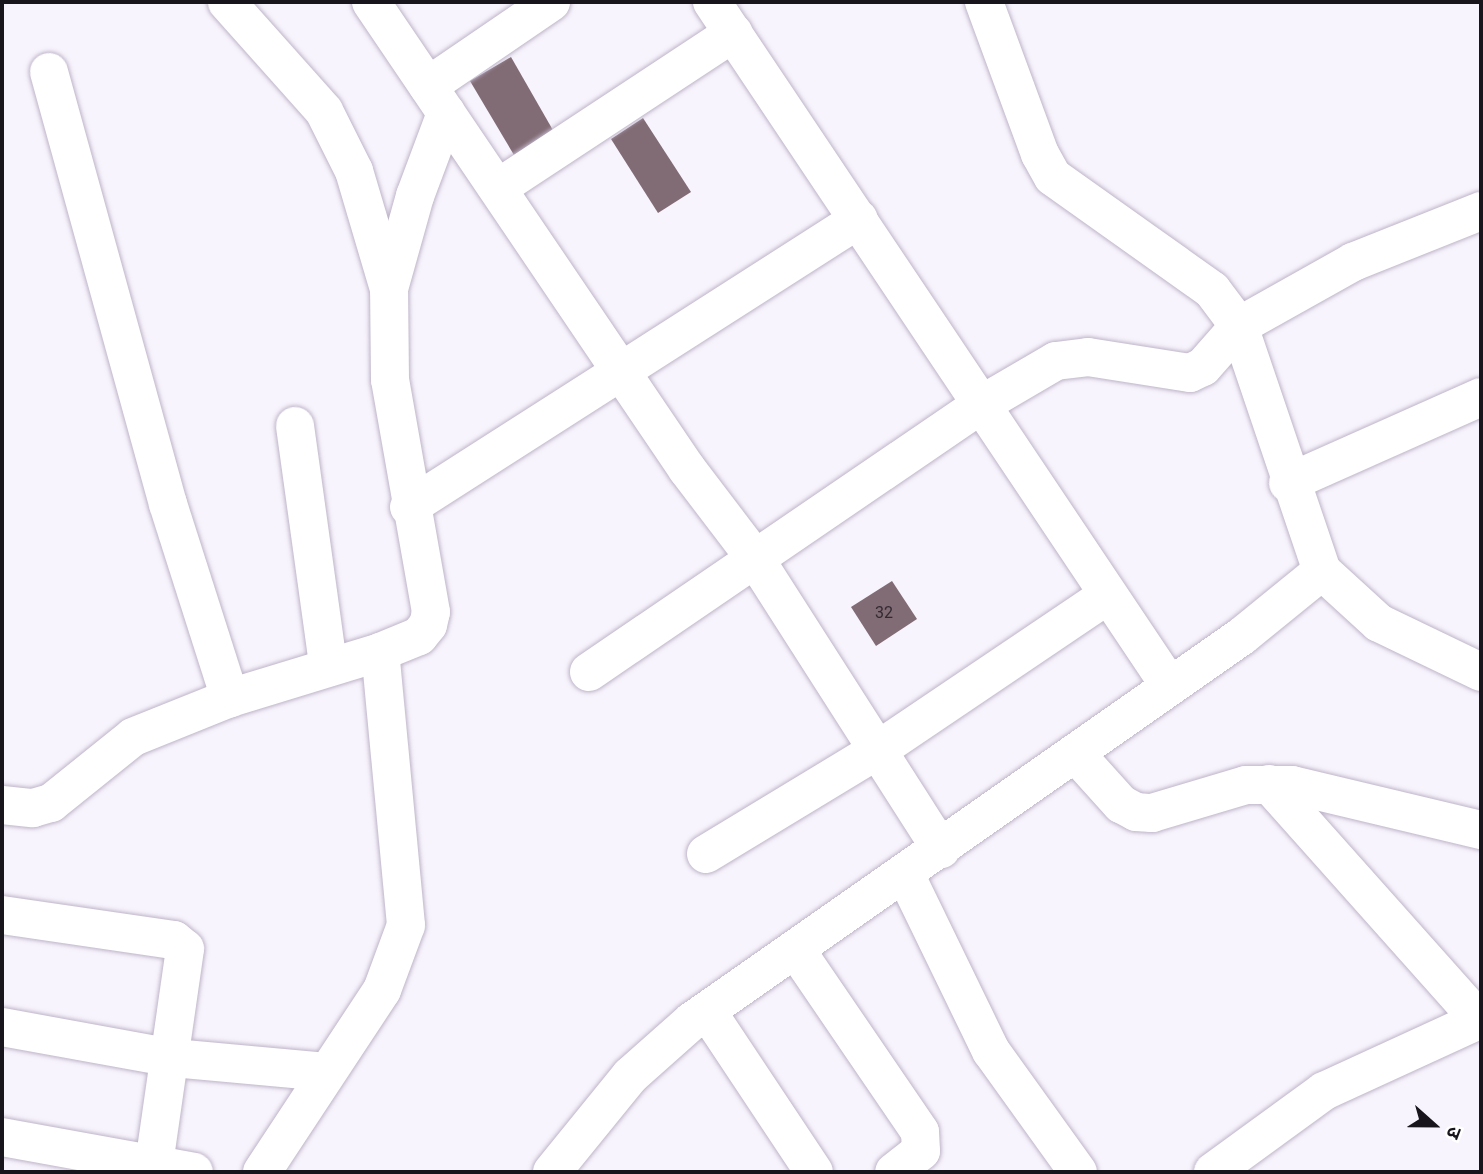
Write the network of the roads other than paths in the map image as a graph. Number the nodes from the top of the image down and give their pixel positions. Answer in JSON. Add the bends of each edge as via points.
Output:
{"nodes":[{"id":1,"x":227,"y":2,"type":"edge"},
{"id":2,"x":371,"y":2,"type":"edge"},
{"id":3,"x":551,"y":2,"type":"edge"},
{"id":4,"x":712,"y":2,"type":"edge"},
{"id":5,"x":984,"y":2,"type":"edge"},
{"id":6,"x":733,"y":33,"type":"junction"},
{"id":7,"x":49,"y":72,"type":"dead end"},
{"id":8,"x":437,"y":99,"type":"junction"},
{"id":9,"x":498,"y":188,"type":"junction"},
{"id":10,"x":1481,"y":211,"type":"edge"},
{"id":11,"x":859,"y":219,"type":"junction"},
{"id":12,"x":390,"y":289,"type":"junction"},
{"id":13,"x":1240,"y":326,"type":"junction"},
{"id":14,"x":625,"y":371,"type":"junction"},
{"id":15,"x":1481,"y":397,"type":"edge"},
{"id":16,"x":984,"y":403,"type":"junction"},
{"id":17,"x":295,"y":426,"type":"dead end"},
{"id":18,"x":1288,"y":483,"type":"junction"},
{"id":19,"x":409,"y":507,"type":"junction"},
{"id":20,"x":754,"y":557,"type":"junction"},
{"id":21,"x":1322,"y":571,"type":"junction"},
{"id":22,"x":1106,"y":596,"type":"junction"},
{"id":23,"x":380,"y":652,"type":"junction"},
{"id":24,"x":328,"y":664,"type":"junction"},
{"id":25,"x":589,"y":672,"type":"dead end"},
{"id":26,"x":1481,"y":672,"type":"edge"},
{"id":27,"x":1169,"y":685,"type":"junction"},
{"id":28,"x":230,"y":698,"type":"junction"},
{"id":29,"x":881,"y":748,"type":"junction"},
{"id":30,"x":1075,"y":753,"type":"junction"},
{"id":31,"x":1269,"y":784,"type":"junction"},
{"id":32,"x":2,"y":805,"type":"edge"},
{"id":33,"x":1481,"y":830,"type":"edge"},
{"id":34,"x":942,"y":849,"type":"junction"},
{"id":35,"x":706,"y":854,"type":"dead end"},
{"id":36,"x":905,"y":874,"type":"junction"},
{"id":37,"x":2,"y":915,"type":"edge"},
{"id":38,"x":796,"y":950,"type":"junction"},
{"id":39,"x":707,"y":1011,"type":"junction"},
{"id":40,"x":1480,"y":1020,"type":"edge"},
{"id":41,"x":2,"y":1027,"type":"edge"},
{"id":42,"x":173,"y":1058,"type":"junction"},
{"id":43,"x":326,"y":1072,"type":"junction"},
{"id":44,"x":2,"y":1137,"type":"edge"},
{"id":45,"x":37,"y":1158,"type":"edge"},
{"id":46,"x":154,"y":1165,"type":"junction"},
{"id":47,"x":194,"y":1172,"type":"edge"},
{"id":48,"x":262,"y":1172,"type":"edge"},
{"id":49,"x":552,"y":1172,"type":"edge"},
{"id":50,"x":814,"y":1172,"type":"edge"},
{"id":51,"x":894,"y":1172,"type":"edge"},
{"id":52,"x":1078,"y":1172,"type":"edge"},
{"id":53,"x":1213,"y":1172,"type":"edge"}],
"edges":[{"from":1,"to":12,"type":"street","via":[[324,111],[341,141]]},
{"from":2,"to":8,"type":"street"},
{"from":3,"to":8,"type":"street"},
{"from":4,"to":6,"type":"street"},
{"from":5,"to":13,"type":"street","via":[[1040,154],[1053,177],[1212,290]]},
{"from":6,"to":9,"type":"street"},
{"from":6,"to":11,"type":"street"},
{"from":7,"to":28,"type":"street","via":[[169,504]]},
{"from":8,"to":9,"type":"street"},
{"from":8,"to":12,"type":"street"},
{"from":9,"to":14,"type":"street"},
{"from":10,"to":13,"type":"street","via":[[1353,262]]},
{"from":11,"to":14,"type":"street"},
{"from":11,"to":16,"type":"street"},
{"from":12,"to":19,"type":"street","via":[[390,380]]},
{"from":13,"to":16,"type":"street","via":[[1202,367],[1190,373],[1073,356]]},
{"from":13,"to":18,"type":"street","via":[[1252,349]]},
{"from":14,"to":19,"type":"street"},
{"from":14,"to":20,"type":"street","via":[[687,469]]},
{"from":15,"to":18,"type":"street"},
{"from":16,"to":20,"type":"street"},
{"from":16,"to":22,"type":"street"},
{"from":17,"to":24,"type":"street"},
{"from":18,"to":21,"type":"street"},
{"from":19,"to":23,"type":"street","via":[[431,612],[419,636]]},
{"from":20,"to":25,"type":"street"},
{"from":20,"to":29,"type":"street"},
{"from":21,"to":26,"type":"street","via":[[1380,623]]},
{"from":21,"to":27,"type":"street","via":[[1242,636]]},
{"from":22,"to":27,"type":"street"},
{"from":22,"to":29,"type":"street"},
{"from":23,"to":24,"type":"street"},
{"from":23,"to":43,"type":"street","via":[[406,925],[382,990]]},
{"from":24,"to":28,"type":"street"},
{"from":27,"to":30,"type":"street"},
{"from":28,"to":32,"type":"street","via":[[133,737],[51,803],[33,808]]},
{"from":29,"to":34,"type":"street"},
{"from":29,"to":35,"type":"street"},
{"from":30,"to":31,"type":"street","via":[[1121,804],[1136,812]]},
{"from":30,"to":34,"type":"street"},
{"from":31,"to":33,"type":"street"},
{"from":31,"to":40,"type":"street"},
{"from":34,"to":36,"type":"street"},
{"from":36,"to":38,"type":"street"},
{"from":36,"to":52,"type":"street","via":[[991,1051]]},
{"from":37,"to":42,"type":"street","via":[[181,943]]},
{"from":38,"to":39,"type":"street"},
{"from":38,"to":51,"type":"street","via":[[920,1132],[921,1150]]},
{"from":39,"to":49,"type":"street","via":[[630,1076]]},
{"from":39,"to":50,"type":"street"},
{"from":40,"to":53,"type":"street","via":[[1324,1091]]},
{"from":41,"to":42,"type":"street"},
{"from":42,"to":43,"type":"street"},
{"from":42,"to":46,"type":"street"},
{"from":43,"to":48,"type":"street"},
{"from":44,"to":45,"type":"street"},
{"from":45,"to":46,"type":"street"},
{"from":46,"to":47,"type":"street"}]}
